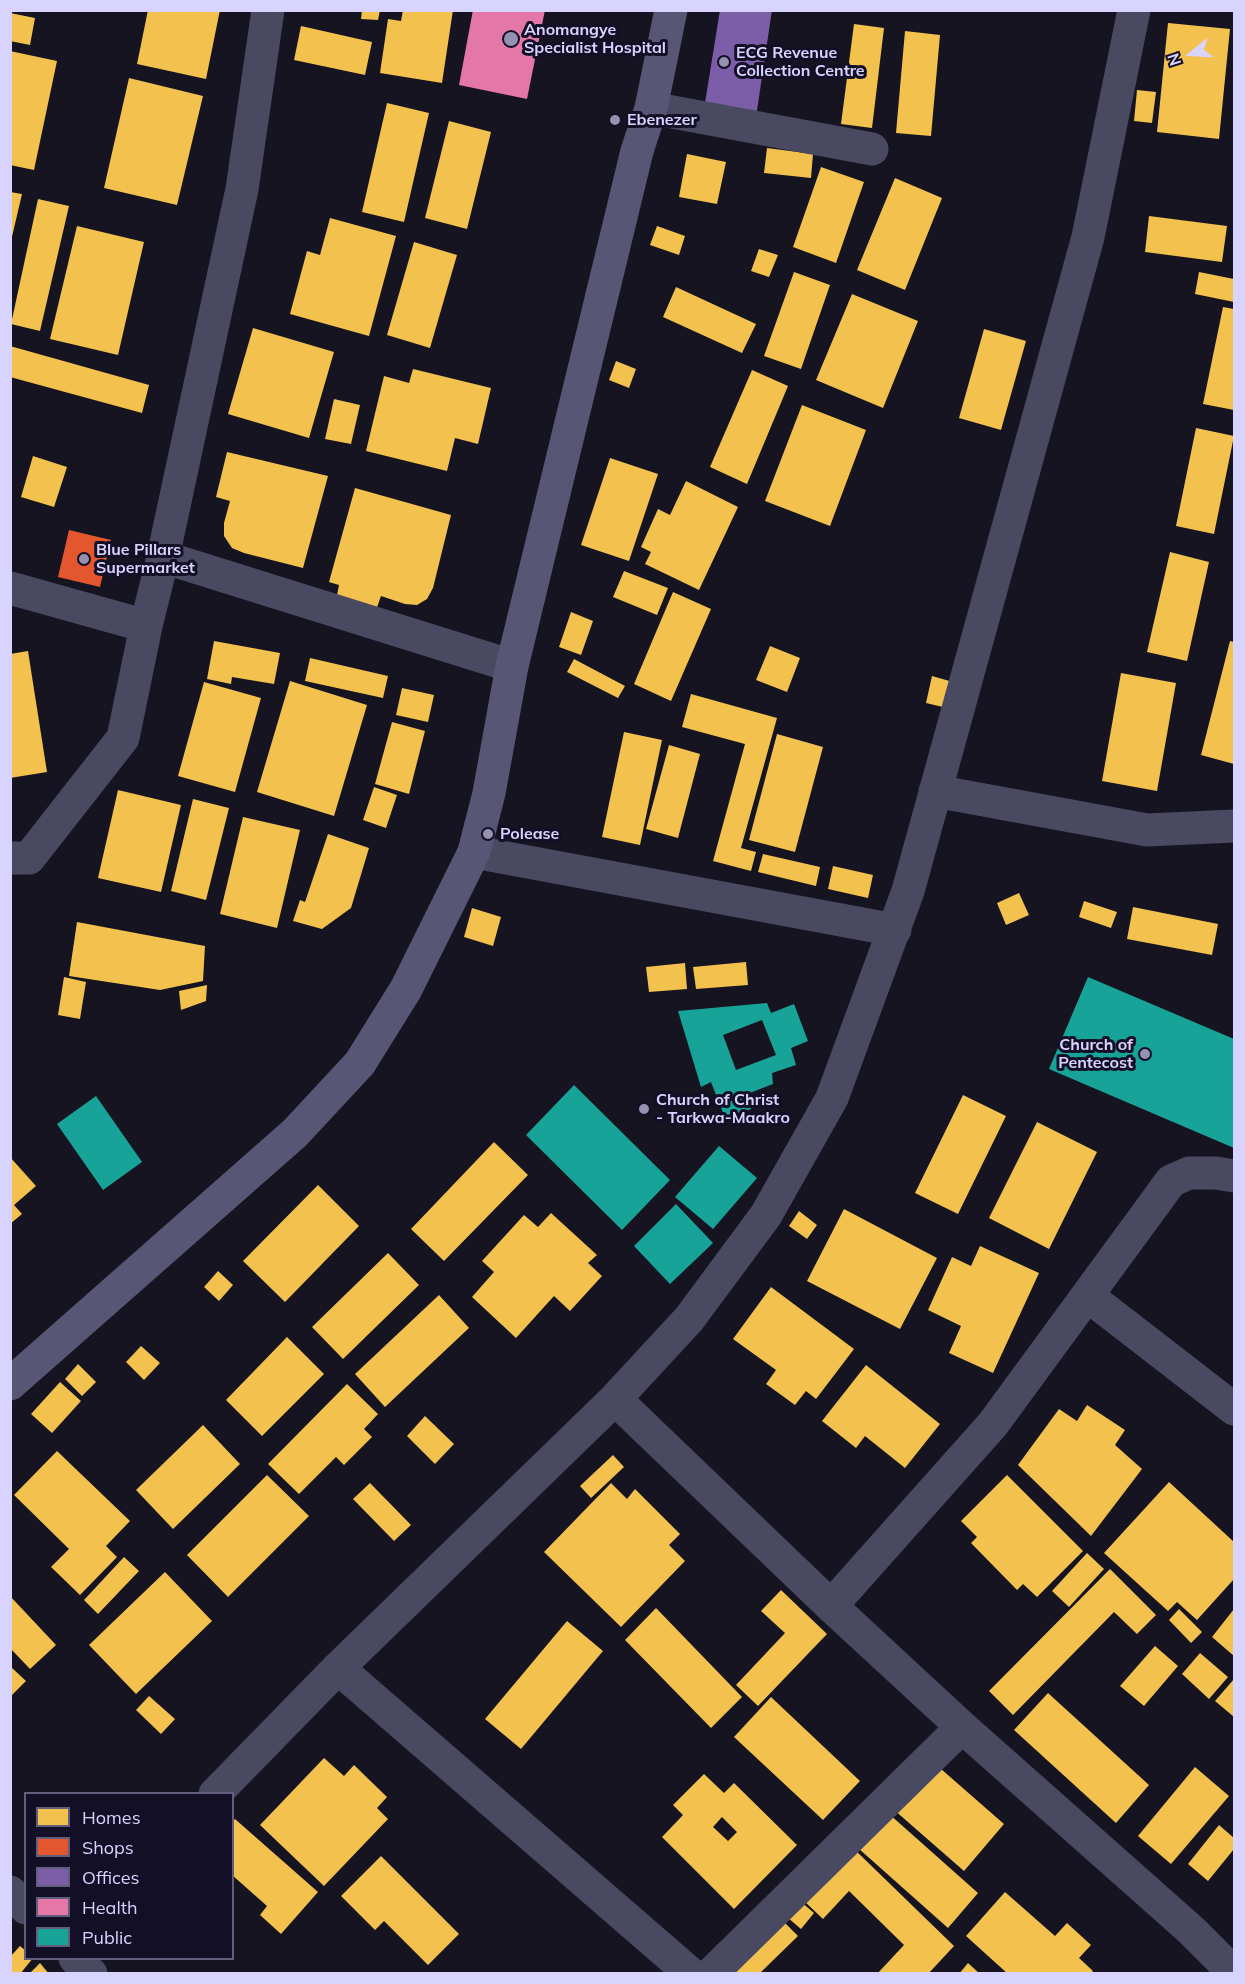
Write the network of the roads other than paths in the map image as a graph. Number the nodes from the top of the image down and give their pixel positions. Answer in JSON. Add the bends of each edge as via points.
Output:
{"nodes":[{"id":1,"x":268,"y":10,"type":"edge"},
{"id":2,"x":671,"y":10,"type":"edge"},
{"id":3,"x":1134,"y":10,"type":"edge"},
{"id":4,"x":651,"y":108,"type":"junction"},
{"id":5,"x":872,"y":149,"type":"dead end"},
{"id":6,"x":163,"y":557,"type":"junction"},
{"id":7,"x":10,"y":588,"type":"edge"},
{"id":8,"x":146,"y":626,"type":"junction"},
{"id":9,"x":512,"y":666,"type":"junction"},
{"id":10,"x":935,"y":790,"type":"junction"},
{"id":11,"x":1234,"y":826,"type":"edge"},
{"id":12,"x":474,"y":852,"type":"junction"},
{"id":13,"x":10,"y":858,"type":"edge"},
{"id":14,"x":895,"y":930,"type":"junction"},
{"id":15,"x":1234,"y":1176,"type":"edge"},
{"id":16,"x":1088,"y":1296,"type":"junction"},
{"id":17,"x":10,"y":1384,"type":"edge"},
{"id":18,"x":615,"y":1399,"type":"junction"},
{"id":19,"x":1234,"y":1409,"type":"edge"},
{"id":20,"x":831,"y":1606,"type":"junction"},
{"id":21,"x":338,"y":1668,"type":"junction"},
{"id":22,"x":962,"y":1726,"type":"junction"},
{"id":23,"x":217,"y":1792,"type":"edge"},
{"id":24,"x":10,"y":1892,"type":"edge"},
{"id":25,"x":24,"y":1906,"type":"edge"},
{"id":26,"x":76,"y":1960,"type":"edge"},
{"id":27,"x":1234,"y":1973,"type":"edge"},
{"id":28,"x":91,"y":1974,"type":"edge"},
{"id":29,"x":691,"y":1974,"type":"edge"},
{"id":30,"x":711,"y":1974,"type":"edge"}],
"edges":[{"from":1,"to":6,"type":"street","via":[[242,189]]},
{"from":2,"to":4,"type":"street"},
{"from":3,"to":10,"type":"street","via":[[1088,237]]},
{"from":4,"to":5,"type":"street"},
{"from":4,"to":9,"type":"street","via":[[637,151]]},
{"from":6,"to":8,"type":"street"},
{"from":6,"to":9,"type":"street"},
{"from":7,"to":8,"type":"street"},
{"from":8,"to":13,"type":"street","via":[[123,738],[29,858]]},
{"from":9,"to":12,"type":"street"},
{"from":10,"to":11,"type":"street","via":[[1146,830]]},
{"from":10,"to":14,"type":"street"},
{"from":12,"to":14,"type":"street"},
{"from":12,"to":17,"type":"street","via":[[406,989],[360,1063],[295,1133]]},
{"from":14,"to":18,"type":"street","via":[[832,1098],[766,1215],[689,1320]]},
{"from":15,"to":16,"type":"street","via":[[1189,1173],[1171,1180]]},
{"from":16,"to":19,"type":"street"},
{"from":16,"to":20,"type":"street","via":[[993,1424]]},
{"from":18,"to":20,"type":"street"},
{"from":18,"to":21,"type":"street"},
{"from":20,"to":22,"type":"street"},
{"from":21,"to":23,"type":"street"},
{"from":21,"to":29,"type":"street"},
{"from":22,"to":27,"type":"street"},
{"from":22,"to":30,"type":"street"},
{"from":24,"to":25,"type":"street"},
{"from":26,"to":28,"type":"street"}]}
